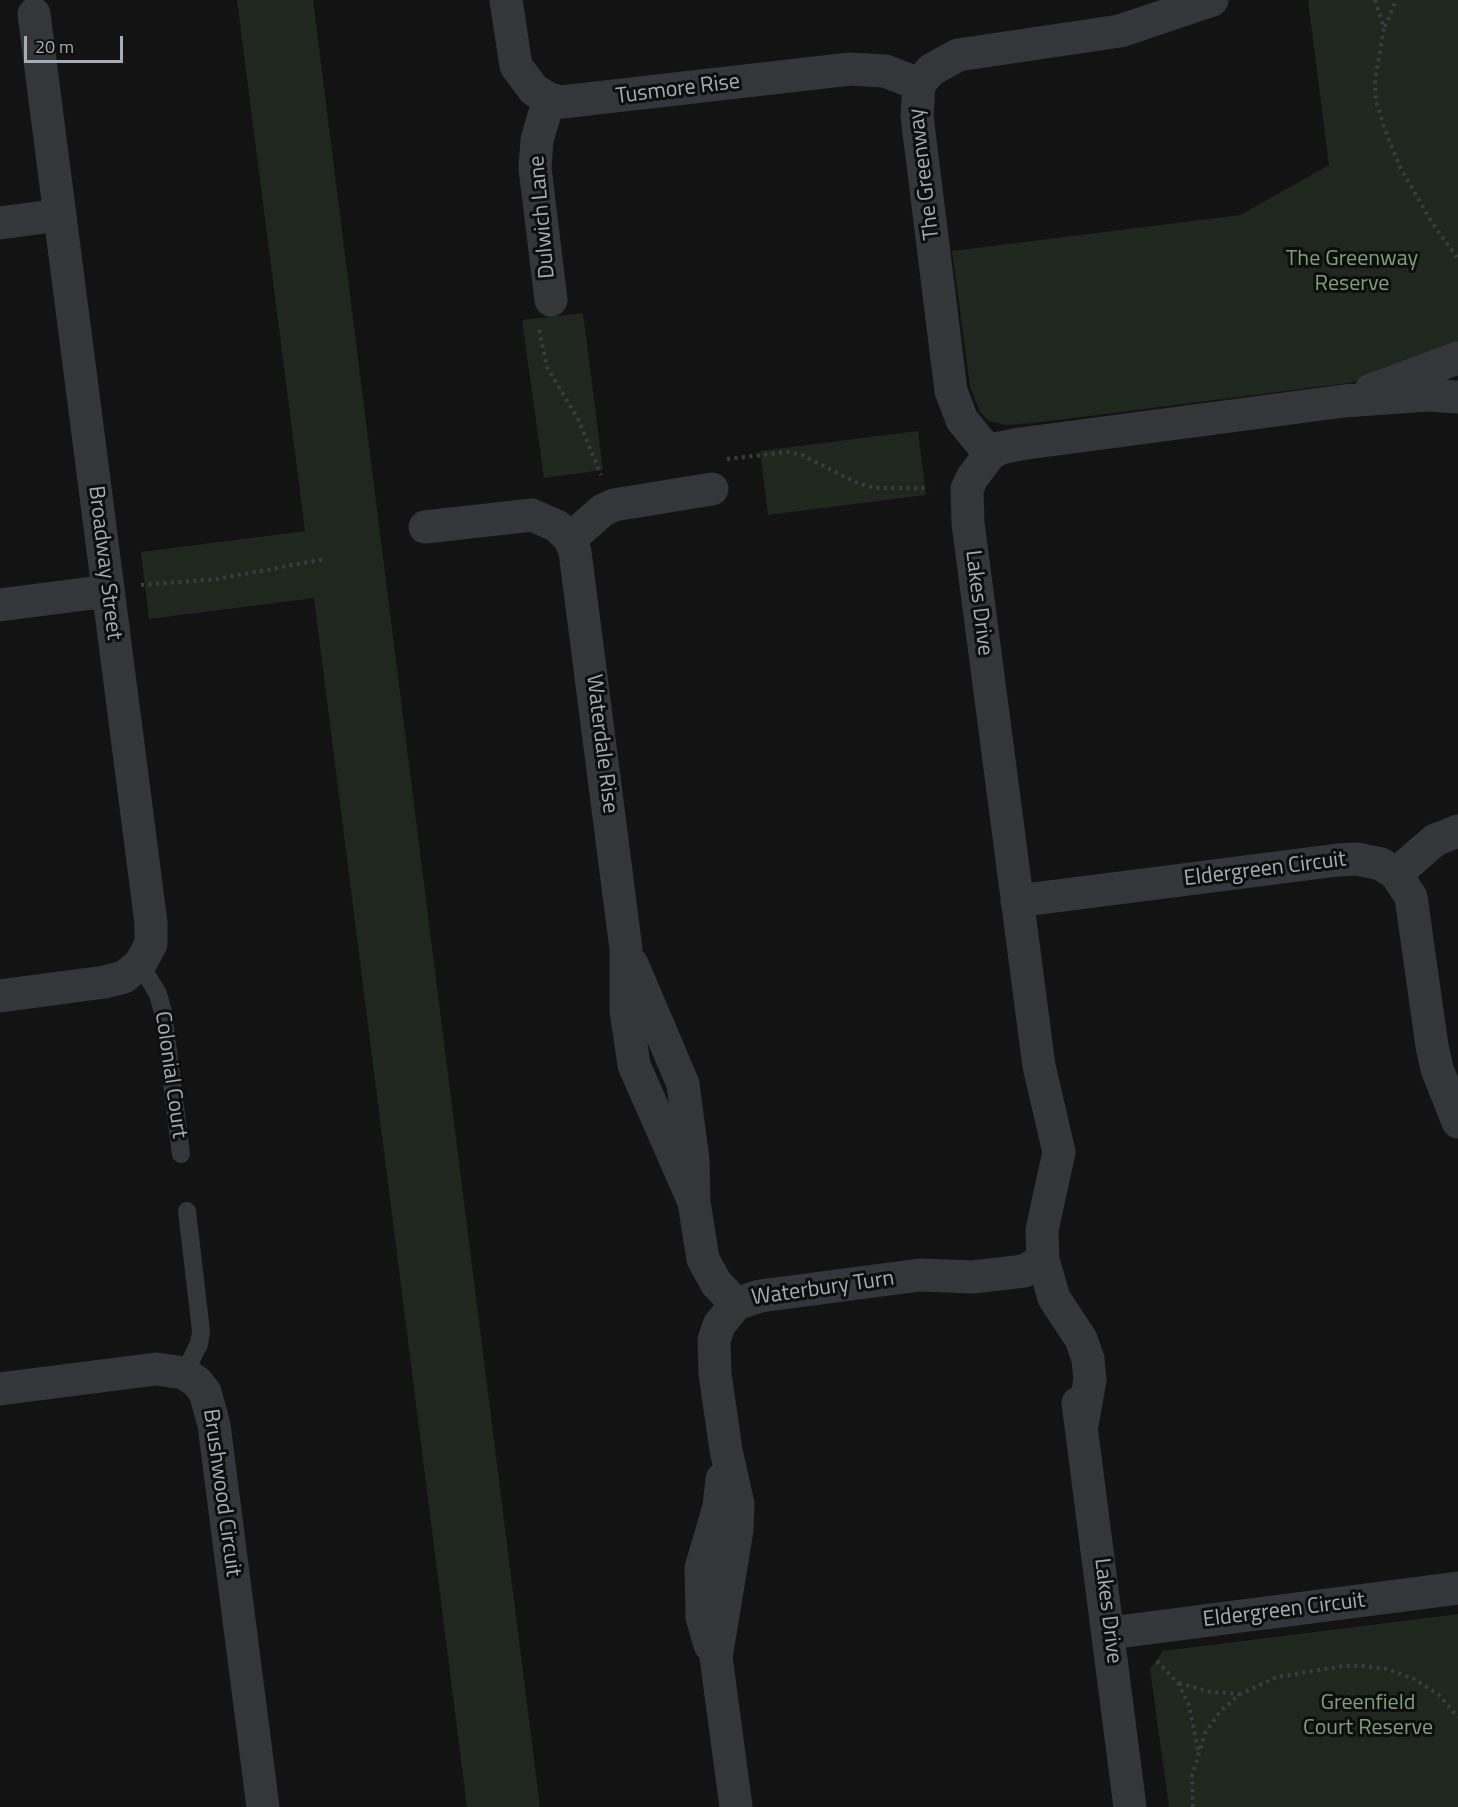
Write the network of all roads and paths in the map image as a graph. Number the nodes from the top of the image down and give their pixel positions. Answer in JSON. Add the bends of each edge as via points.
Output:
{"nodes":[{"id":1,"x":506,"y":0,"type":"edge"},
{"id":2,"x":1212,"y":0,"type":"edge"},
{"id":3,"x":1375,"y":0,"type":"edge"},
{"id":4,"x":1396,"y":0,"type":"edge"},
{"id":5,"x":34,"y":14,"type":"dead end"},
{"id":6,"x":1384,"y":28,"type":"junction"},
{"id":7,"x":919,"y":84,"type":"junction"},
{"id":8,"x":549,"y":99,"type":"junction"},
{"id":9,"x":60,"y":215,"type":"junction"},
{"id":10,"x":0,"y":223,"type":"edge"},
{"id":11,"x":1458,"y":259,"type":"edge"},
{"id":12,"x":551,"y":300,"type":"joint"},
{"id":13,"x":1458,"y":358,"type":"edge"},
{"id":14,"x":1458,"y":397,"type":"edge"},
{"id":15,"x":1344,"y":401,"type":"junction"},
{"id":16,"x":990,"y":454,"type":"junction"},
{"id":17,"x":609,"y":474,"type":"dead end"},
{"id":18,"x":714,"y":475,"type":"joint"},
{"id":19,"x":929,"y":488,"type":"dead end"},
{"id":20,"x":425,"y":527,"type":"dead end"},
{"id":21,"x":570,"y":540,"type":"junction"},
{"id":22,"x":325,"y":559,"type":"dead end"},
{"id":23,"x":122,"y":588,"type":"junction"},
{"id":24,"x":0,"y":605,"type":"edge"},
{"id":25,"x":1458,"y":831,"type":"edge"},
{"id":26,"x":1396,"y":874,"type":"junction"},
{"id":27,"x":1017,"y":901,"type":"junction"},
{"id":28,"x":140,"y":964,"type":"junction"},
{"id":29,"x":0,"y":996,"type":"edge"},
{"id":30,"x":1458,"y":1122,"type":"edge"},
{"id":31,"x":181,"y":1154,"type":"dead end"},
{"id":32,"x":187,"y":1211,"type":"dead end"},
{"id":33,"x":1030,"y":1261,"type":"junction"},
{"id":34,"x":736,"y":1304,"type":"junction"},
{"id":35,"x":184,"y":1373,"type":"junction"},
{"id":36,"x":0,"y":1389,"type":"edge"},
{"id":37,"x":1458,"y":1588,"type":"edge"},
{"id":38,"x":1110,"y":1633,"type":"junction"},
{"id":39,"x":1178,"y":1683,"type":"dead end"},
{"id":40,"x":1240,"y":1694,"type":"junction"},
{"id":41,"x":1458,"y":1717,"type":"edge"},
{"id":42,"x":1131,"y":1804,"type":"edge"},
{"id":43,"x":263,"y":1807,"type":"edge"},
{"id":44,"x":736,"y":1807,"type":"edge"},
{"id":45,"x":1193,"y":1807,"type":"edge"}],
"edges":[{"from":1,"to":8,"type":"street","via":[[516,66],[524,80]]},
{"from":2,"to":7,"type":"street","name":"The Greenway","via":[[1120,31],[958,55],[931,70]]},
{"from":3,"to":6,"type":"path"},
{"from":4,"to":6,"type":"path"},
{"from":5,"to":9,"type":"street","name":"Broadway Street"},
{"from":6,"to":11,"type":"path","via":[[1375,80],[1384,127],[1400,167]]},
{"from":7,"to":8,"type":"street","name":"Tusmore Rise","via":[[885,71],[859,68],[579,102]]},
{"from":7,"to":16,"type":"street","name":"The Greenway","via":[[917,116],[951,391],[962,420]]},
{"from":8,"to":12,"type":"street","name":"Dulwich Lane","via":[[537,140],[535,168]]},
{"from":9,"to":10,"type":"street"},
{"from":9,"to":23,"type":"street","name":"Broadway Street"},
{"from":12,"to":17,"type":"path","via":[[540,313],[541,349],[547,367],[578,418],[600,475]]},
{"from":13,"to":15,"type":"street"},
{"from":14,"to":15,"type":"street","via":[[1427,395]]},
{"from":15,"to":16,"type":"street","via":[[1020,444]]},
{"from":16,"to":27,"type":"street","name":"Lakes Drive","via":[[972,477],[966,503]]},
{"from":18,"to":19,"type":"path","via":[[788,452],[874,488]]},
{"from":18,"to":21,"type":"street","via":[[614,505]]},
{"from":20,"to":21,"type":"street","via":[[532,516],[557,526]]},
{"from":21,"to":34,"type":"street","name":"Waterdale Rise","via":[[579,568],[626,949],[683,1084],[699,1245],[709,1272]]},
{"from":22,"to":23,"type":"path","via":[[217,579]]},
{"from":23,"to":24,"type":"street"},
{"from":23,"to":28,"type":"street","name":"Broadway Street","via":[[151,923],[151,944]]},
{"from":25,"to":26,"type":"street","via":[[1435,840]]},
{"from":26,"to":27,"type":"street","name":"Eldergreen Circuit","via":[[1369,861],[1338,860]]},
{"from":26,"to":30,"type":"street","via":[[1414,909],[1432,1046]]},
{"from":27,"to":33,"type":"street","name":"Lakes Drive","via":[[1039,1066],[1059,1152],[1042,1230]]},
{"from":28,"to":29,"type":"street","via":[[124,977],[105,982]]},
{"from":28,"to":31,"type":"lane","name":"Colonial Court","via":[[158,994],[163,1012]]},
{"from":32,"to":35,"type":"lane","via":[[201,1331]]},
{"from":33,"to":34,"type":"street","name":"Waterbury Turn","via":[[973,1277],[920,1275],[760,1296]]},
{"from":33,"to":38,"type":"street","name":"Lakes Drive","via":[[1081,1339],[1088,1359],[1090,1380],[1082,1425]]},
{"from":34,"to":44,"type":"street","name":"Waterbury Turn","via":[[719,1325],[714,1340],[726,1450],[738,1504],[716,1658]]},
{"from":35,"to":36,"type":"street","via":[[156,1369]]},
{"from":35,"to":43,"type":"street","name":"Brushwood Circuit","via":[[205,1392],[214,1425]]},
{"from":37,"to":38,"type":"street","name":"Eldergreen Circuit"},
{"from":38,"to":42,"type":"street","name":"Lakes Drive"},
{"from":39,"to":40,"type":"path","via":[[1211,1692]]},
{"from":40,"to":41,"type":"path","via":[[1277,1677],[1365,1666],[1414,1679],[1440,1695]]},
{"from":40,"to":45,"type":"path","via":[[1205,1733],[1192,1776]]}]}
